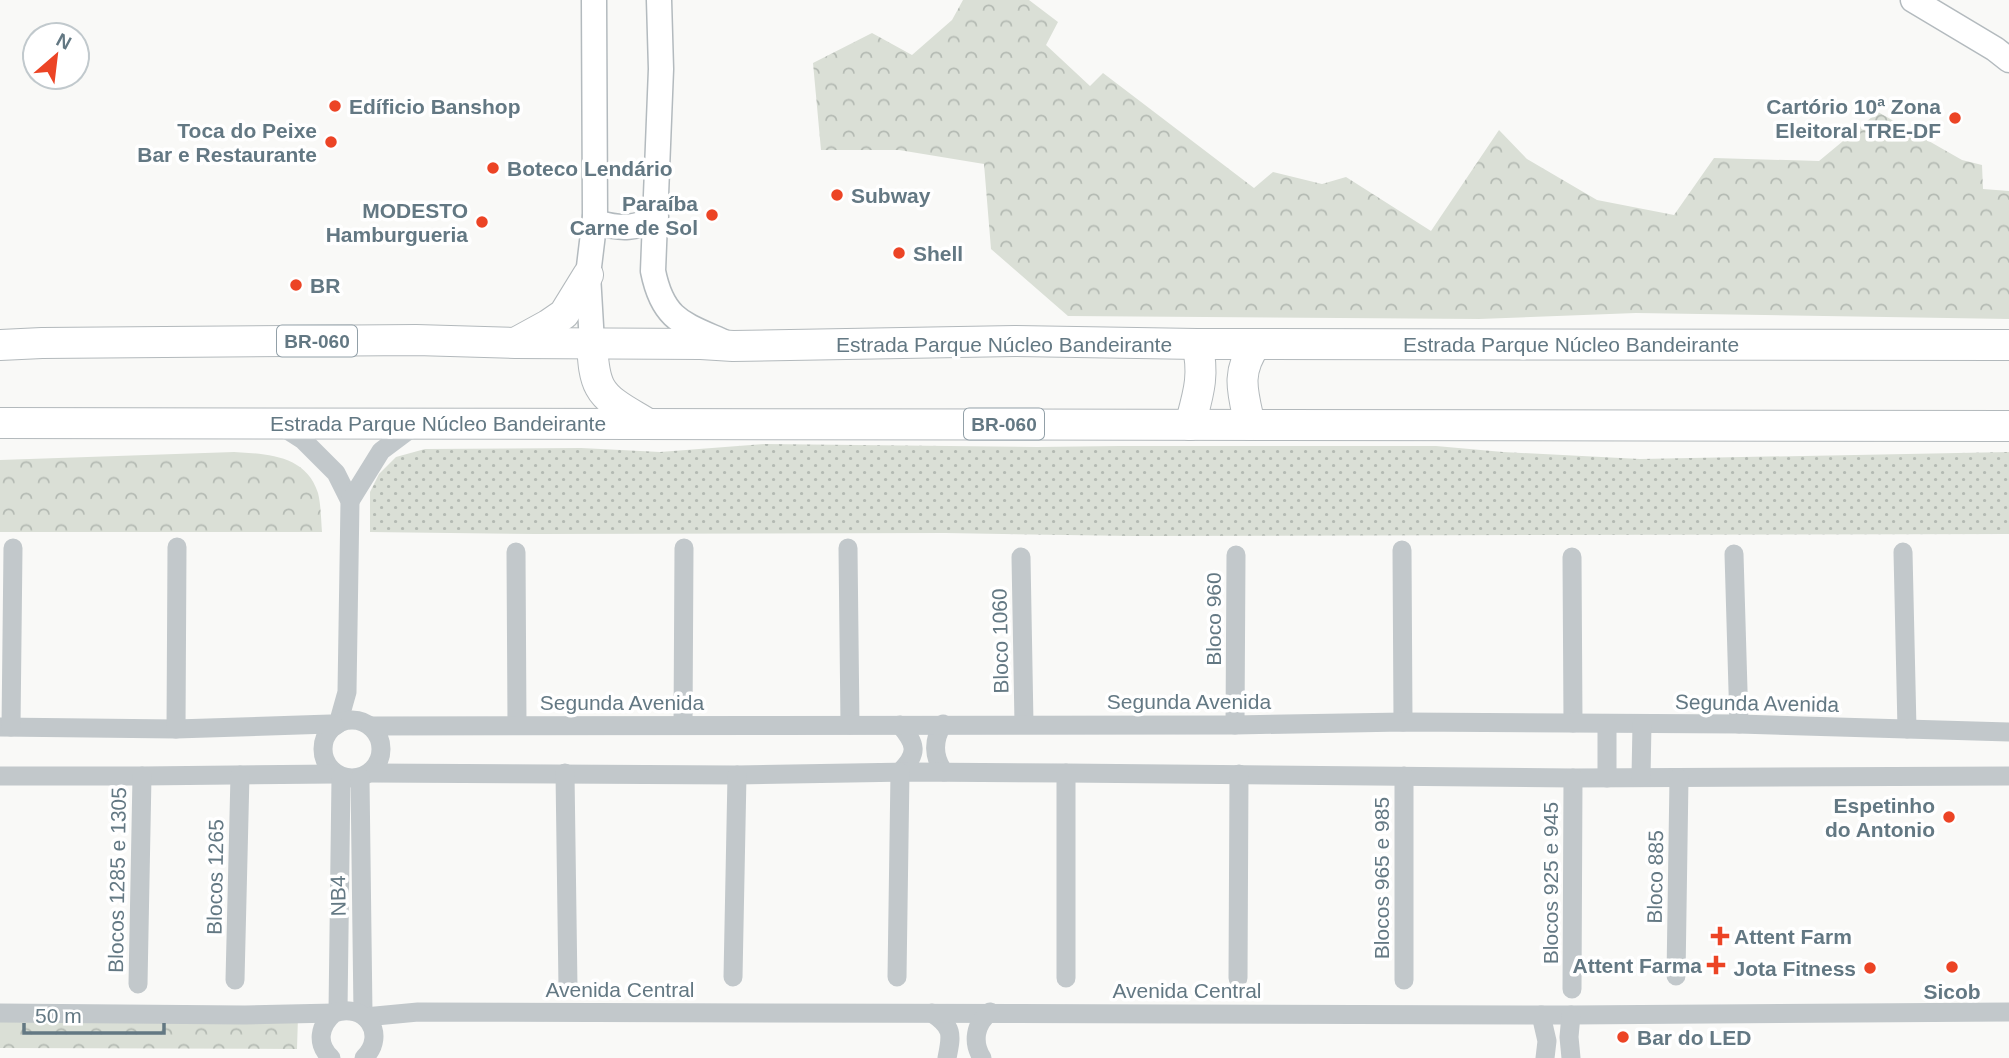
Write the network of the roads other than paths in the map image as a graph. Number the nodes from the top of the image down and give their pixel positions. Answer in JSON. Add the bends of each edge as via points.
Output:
{"nodes":[{"id":1,"x":594,"y":0,"type":"edge"},
{"id":2,"x":659,"y":0,"type":"edge"},
{"id":3,"x":1913,"y":0,"type":"edge"},
{"id":4,"x":2009,"y":60,"type":"edge"},
{"id":5,"x":595,"y":217,"type":"junction"},
{"id":6,"x":656,"y":217,"type":"junction"},
{"id":7,"x":588,"y":275,"type":"junction"},
{"id":8,"x":515,"y":343,"type":"junction"},
{"id":9,"x":592,"y":343,"type":"junction"},
{"id":10,"x":1197,"y":344,"type":"junction"},
{"id":11,"x":1256,"y":344,"type":"junction"},
{"id":12,"x":0,"y":345,"type":"edge"},
{"id":13,"x":2009,"y":345,"type":"edge"},
{"id":14,"x":733,"y":346,"type":"junction"},
{"id":15,"x":0,"y":423,"type":"edge"},
{"id":16,"x":277,"y":423,"type":"junction"},
{"id":17,"x":418,"y":423,"type":"junction"},
{"id":18,"x":648,"y":424,"type":"junction"},
{"id":19,"x":1190,"y":425,"type":"junction"},
{"id":20,"x":1250,"y":425,"type":"junction"},
{"id":21,"x":2009,"y":426,"type":"edge"},
{"id":22,"x":349,"y":501,"type":"junction"},
{"id":23,"x":177,"y":547,"type":"dead end"},
{"id":24,"x":13,"y":548,"type":"dead end"},
{"id":25,"x":684,"y":548,"type":"dead end"},
{"id":26,"x":848,"y":548,"type":"dead end"},
{"id":27,"x":1402,"y":550,"type":"dead end"},
{"id":28,"x":516,"y":552,"type":"dead end"},
{"id":29,"x":1903,"y":552,"type":"dead end"},
{"id":30,"x":1734,"y":554,"type":"dead end"},
{"id":31,"x":1236,"y":555,"type":"dead end"},
{"id":32,"x":1021,"y":557,"type":"dead end"},
{"id":33,"x":1572,"y":558,"type":"dead end"},
{"id":34,"x":347,"y":692,"type":"junction"},
{"id":35,"x":1403,"y":722,"type":"junction"},
{"id":36,"x":1573,"y":723,"type":"junction"},
{"id":37,"x":367,"y":724,"type":"junction"},
{"id":38,"x":900,"y":724,"type":"junction"},
{"id":39,"x":943,"y":724,"type":"junction"},
{"id":40,"x":1024,"y":724,"type":"junction"},
{"id":41,"x":1607,"y":724,"type":"junction"},
{"id":42,"x":1642,"y":724,"type":"junction"},
{"id":43,"x":1739,"y":724,"type":"junction"},
{"id":44,"x":337,"y":725,"type":"junction"},
{"id":45,"x":517,"y":725,"type":"junction"},
{"id":46,"x":683,"y":725,"type":"junction"},
{"id":47,"x":850,"y":725,"type":"junction"},
{"id":48,"x":1235,"y":725,"type":"junction"},
{"id":49,"x":5,"y":727,"type":"edge"},
{"id":50,"x":176,"y":729,"type":"junction"},
{"id":51,"x":1906,"y":729,"type":"junction"},
{"id":52,"x":2009,"y":732,"type":"edge"},
{"id":53,"x":900,"y":772,"type":"junction"},
{"id":54,"x":944,"y":772,"type":"junction"},
{"id":55,"x":565,"y":773,"type":"junction"},
{"id":56,"x":1066,"y":773,"type":"junction"},
{"id":57,"x":1239,"y":774,"type":"junction"},
{"id":58,"x":240,"y":775,"type":"junction"},
{"id":59,"x":351,"y":775,"type":"junction"},
{"id":60,"x":737,"y":775,"type":"junction"},
{"id":61,"x":0,"y":776,"type":"edge"},
{"id":62,"x":142,"y":776,"type":"junction"},
{"id":63,"x":1404,"y":776,"type":"junction"},
{"id":64,"x":2009,"y":776,"type":"edge"},
{"id":65,"x":1641,"y":777,"type":"junction"},
{"id":66,"x":1573,"y":778,"type":"junction"},
{"id":67,"x":1606,"y":778,"type":"junction"},
{"id":68,"x":1679,"y":778,"type":"junction"},
{"id":69,"x":1676,"y":976,"type":"dead end"},
{"id":70,"x":733,"y":977,"type":"dead end"},
{"id":71,"x":897,"y":977,"type":"dead end"},
{"id":72,"x":1066,"y":978,"type":"dead end"},
{"id":73,"x":1238,"y":978,"type":"dead end"},
{"id":74,"x":235,"y":980,"type":"dead end"},
{"id":75,"x":1404,"y":981,"type":"dead end"},
{"id":76,"x":138,"y":984,"type":"dead end"},
{"id":77,"x":568,"y":988,"type":"dead end"},
{"id":78,"x":1572,"y":989,"type":"dead end"},
{"id":79,"x":336,"y":1012,"type":"junction"},
{"id":80,"x":990,"y":1012,"type":"junction"},
{"id":81,"x":2009,"y":1012,"type":"edge"},
{"id":82,"x":0,"y":1013,"type":"edge"},
{"id":83,"x":932,"y":1013,"type":"junction"},
{"id":84,"x":1541,"y":1014,"type":"junction"},
{"id":85,"x":1572,"y":1015,"type":"junction"},
{"id":86,"x":364,"y":1016,"type":"junction"},
{"id":87,"x":331,"y":1058,"type":"edge"},
{"id":88,"x":364,"y":1058,"type":"edge"},
{"id":89,"x":947,"y":1058,"type":"edge"},
{"id":90,"x":982,"y":1058,"type":"edge"},
{"id":91,"x":1545,"y":1058,"type":"edge"},
{"id":92,"x":1571,"y":1058,"type":"edge"}],
"edges":[{"from":1,"to":5,"type":"main road"},
{"from":2,"to":6,"type":"main road"},
{"from":3,"to":4,"type":"main road"},
{"from":5,"to":6,"type":"main road","via":[[599,223],[627,228]]},
{"from":5,"to":7,"type":"main road"},
{"from":6,"to":14,"type":"main road","via":[[653,271],[657,292],[669,313]]},
{"from":7,"to":8,"type":"highway","via":[[564,314]]},
{"from":7,"to":9,"type":"main road"},
{"from":8,"to":9,"type":"highway","name":"Estrada Parque Núcleo Bandeirante","number":"BR-060"},
{"from":8,"to":12,"type":"highway","name":"Estrada Parque Núcleo Bandeirante","number":"BR-060"},
{"from":9,"to":14,"type":"highway","name":"Estrada Parque Núcleo Bandeirante","number":"BR-060"},
{"from":9,"to":18,"type":"highway","via":[[600,388]]},
{"from":10,"to":11,"type":"highway","name":"Estrada Parque Núcleo Bandeirante","number":"BR-060"},
{"from":10,"to":14,"type":"highway","name":"Estrada Parque Núcleo Bandeirante","number":"BR-060","via":[[1015,341]]},
{"from":10,"to":19,"type":"highway","via":[[1202,375]]},
{"from":11,"to":13,"type":"highway","name":"Estrada Parque Núcleo Bandeirante","number":"BR-060"},
{"from":11,"to":20,"type":"highway","via":[[1241,385]]},
{"from":15,"to":16,"type":"highway","name":"Estrada Parque Núcleo Bandeirante","number":"BR-060"},
{"from":16,"to":17,"type":"highway","name":"Estrada Parque Núcleo Bandeirante","number":"BR-060"},
{"from":16,"to":22,"type":"street","via":[[303,440],[336,473]]},
{"from":17,"to":18,"type":"highway","name":"Estrada Parque Núcleo Bandeirante","number":"BR-060"},
{"from":17,"to":22,"type":"street","via":[[381,451]]},
{"from":18,"to":19,"type":"highway","name":"Estrada Parque Núcleo Bandeirante","number":"BR-060"},
{"from":19,"to":20,"type":"highway","name":"Estrada Parque Núcleo Bandeirante","number":"BR-060"},
{"from":20,"to":21,"type":"highway","name":"Estrada Parque Núcleo Bandeirante","number":"BR-060"},
{"from":22,"to":34,"type":"street"},
{"from":23,"to":50,"type":"street"},
{"from":24,"to":49,"type":"street"},
{"from":25,"to":46,"type":"street"},
{"from":26,"to":47,"type":"street"},
{"from":27,"to":35,"type":"street"},
{"from":28,"to":45,"type":"street"},
{"from":29,"to":51,"type":"street"},
{"from":30,"to":43,"type":"street"},
{"from":31,"to":48,"type":"street","name":"Bloco 960"},
{"from":32,"to":40,"type":"street","name":"Bloco 1060"},
{"from":33,"to":36,"type":"street"},
{"from":34,"to":37,"type":"street"},
{"from":34,"to":44,"type":"street"},
{"from":35,"to":36,"type":"street","name":"Segunda Avenida"},
{"from":35,"to":48,"type":"street","name":"Segunda Avenida"},
{"from":36,"to":41,"type":"street","name":"Segunda Avenida"},
{"from":37,"to":44,"type":"street","via":[[351,720]]},
{"from":37,"to":45,"type":"street","name":"Segunda Avenida"},
{"from":37,"to":59,"type":"street","via":[[377,734],[381,755],[377,765]]},
{"from":38,"to":39,"type":"street","name":"Segunda Avenida"},
{"from":38,"to":47,"type":"street","name":"Segunda Avenida"},
{"from":38,"to":53,"type":"street","via":[[913,749],[912,758]]},
{"from":39,"to":40,"type":"street","name":"Segunda Avenida"},
{"from":39,"to":54,"type":"street","via":[[937,734],[936,757]]},
{"from":40,"to":48,"type":"street","name":"Segunda Avenida"},
{"from":41,"to":42,"type":"street","name":"Segunda Avenida"},
{"from":41,"to":67,"type":"street"},
{"from":42,"to":43,"type":"street","name":"Segunda Avenida"},
{"from":42,"to":65,"type":"street"},
{"from":43,"to":51,"type":"street","name":"Segunda Avenida"},
{"from":44,"to":50,"type":"street"},
{"from":44,"to":59,"type":"street","via":[[324,740],[323,750],[329,767]]},
{"from":45,"to":46,"type":"street","name":"Segunda Avenida"},
{"from":46,"to":47,"type":"street","name":"Segunda Avenida"},
{"from":49,"to":50,"type":"street"},
{"from":51,"to":52,"type":"street","name":"Segunda Avenida"},
{"from":53,"to":54,"type":"street"},
{"from":53,"to":60,"type":"street"},
{"from":53,"to":71,"type":"street"},
{"from":54,"to":56,"type":"street"},
{"from":55,"to":59,"type":"street"},
{"from":55,"to":60,"type":"street"},
{"from":55,"to":77,"type":"street"},
{"from":56,"to":57,"type":"street"},
{"from":56,"to":72,"type":"street"},
{"from":57,"to":63,"type":"street"},
{"from":57,"to":73,"type":"street"},
{"from":58,"to":59,"type":"street"},
{"from":58,"to":62,"type":"street"},
{"from":58,"to":74,"type":"street","name":"Blocos 1265"},
{"from":59,"to":79,"type":"street","name":"NB4"},
{"from":59,"to":86,"type":"street","name":"NB4"},
{"from":60,"to":70,"type":"street"},
{"from":61,"to":62,"type":"street"},
{"from":62,"to":76,"type":"street","name":"Blocos 1285 e 1305"},
{"from":63,"to":66,"type":"street"},
{"from":63,"to":75,"type":"street","name":"Blocos 965 e 985"},
{"from":64,"to":68,"type":"street"},
{"from":65,"to":67,"type":"street"},
{"from":65,"to":68,"type":"street"},
{"from":66,"to":67,"type":"street"},
{"from":66,"to":78,"type":"street","name":"Blocos 925 e 945"},
{"from":68,"to":69,"type":"street","name":"Bloco 885"},
{"from":79,"to":82,"type":"street"},
{"from":79,"to":86,"type":"street","name":"Avenida Central"},
{"from":79,"to":87,"type":"street","via":[[321,1032],[323,1048]]},
{"from":80,"to":83,"type":"street","name":"Avenida Central"},
{"from":80,"to":84,"type":"street","name":"Avenida Central"},
{"from":80,"to":90,"type":"street","via":[[978,1027],[977,1050]]},
{"from":81,"to":85,"type":"street","name":"Avenida Central"},
{"from":83,"to":86,"type":"street","name":"Avenida Central","via":[[418,1012]]},
{"from":83,"to":89,"type":"street","via":[[950,1030]]},
{"from":84,"to":85,"type":"street","name":"Avenida Central"},
{"from":84,"to":91,"type":"street","via":[[1547,1041]]},
{"from":85,"to":92,"type":"street"},
{"from":86,"to":88,"type":"street","name":"NB4","via":[[374,1035]]}]}
